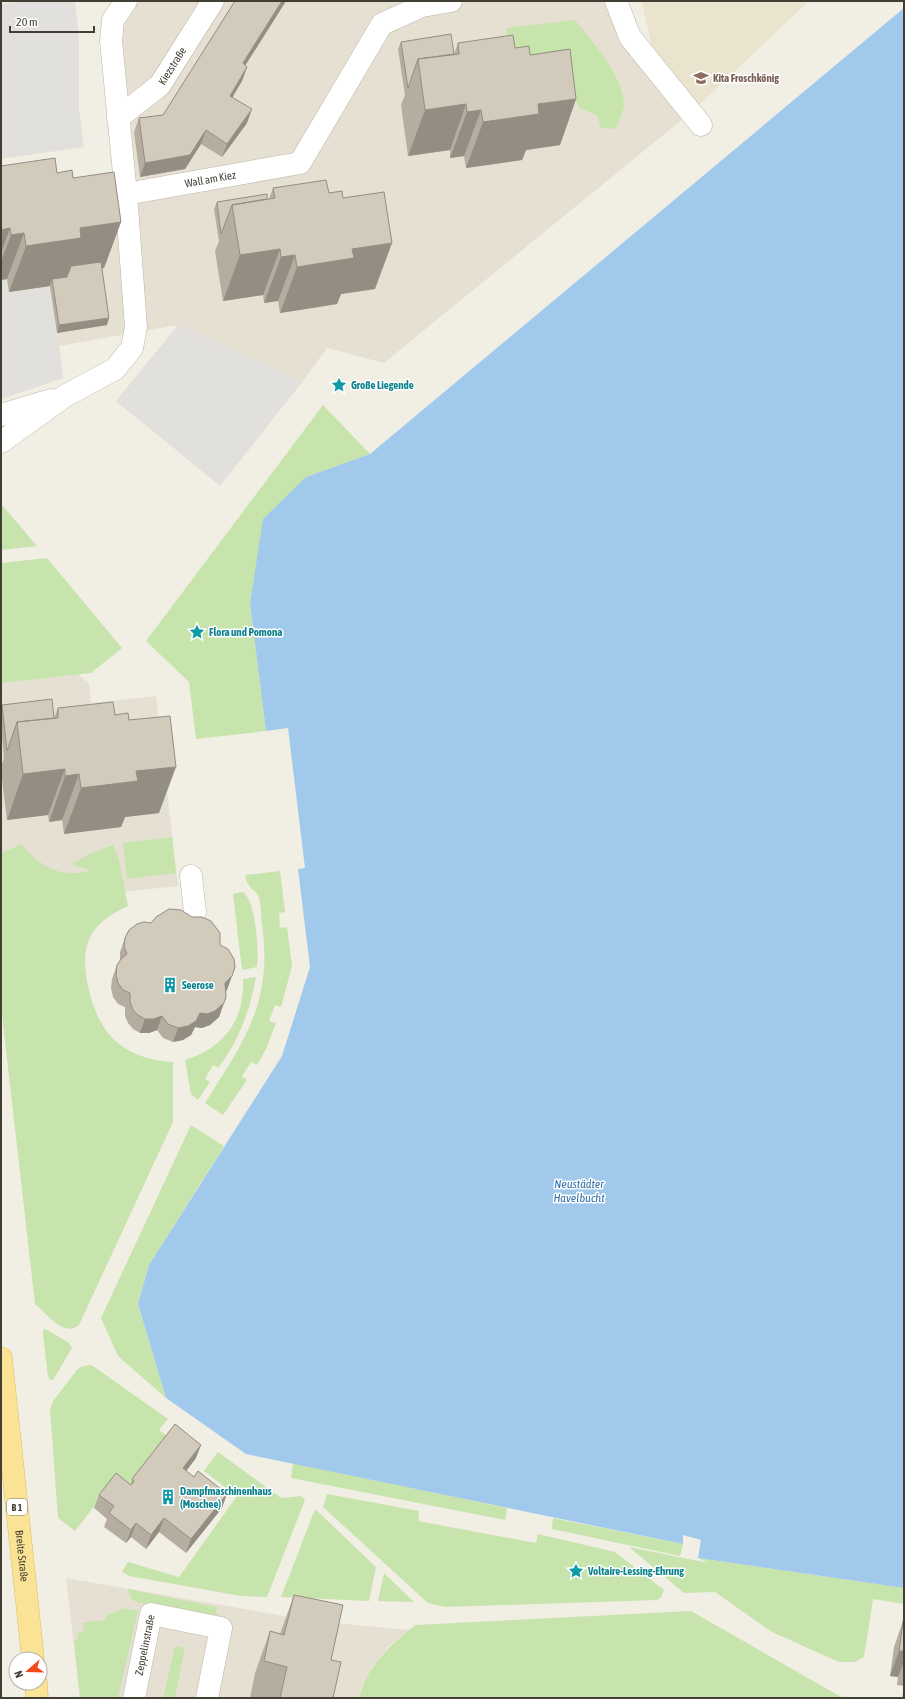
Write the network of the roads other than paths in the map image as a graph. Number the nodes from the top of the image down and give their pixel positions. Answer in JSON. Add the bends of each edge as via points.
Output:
{"nodes":[{"id":1,"x":126,"y":1,"type":"edge"},
{"id":2,"x":213,"y":1,"type":"edge"},
{"id":3,"x":450,"y":1,"type":"edge"},
{"id":4,"x":616,"y":1,"type":"edge"},
{"id":5,"x":118,"y":118,"type":"junction"},
{"id":6,"x":701,"y":125,"type":"dead end"},
{"id":7,"x":126,"y":194,"type":"junction"},
{"id":8,"x":65,"y":396,"type":"junction"},
{"id":9,"x":1,"y":415,"type":"edge"},
{"id":10,"x":1,"y":442,"type":"edge"},
{"id":11,"x":191,"y":876,"type":"dead end"},
{"id":12,"x":195,"y":912,"type":"dead end"},
{"id":13,"x":1,"y":1358,"type":"edge"},
{"id":14,"x":32,"y":1651,"type":"edge"},
{"id":15,"x":134,"y":1698,"type":"edge"},
{"id":16,"x":207,"y":1698,"type":"edge"}],
"edges":[{"from":1,"to":5,"type":"street","via":[[114,20],[111,41]]},
{"from":2,"to":5,"type":"street","name":"Kiezstraße","via":[[160,85]]},
{"from":3,"to":7,"type":"street","name":"Wall am Kiez","via":[[422,6],[382,24],[300,163]]},
{"from":4,"to":6,"type":"street","via":[[630,37]]},
{"from":5,"to":7,"type":"street"},
{"from":7,"to":8,"type":"street","via":[[136,327],[132,348],[115,368]]},
{"from":8,"to":9,"type":"street"},
{"from":8,"to":10,"type":"street"},
{"from":11,"to":12,"type":"street"},
{"from":13,"to":14,"type":"main road","name":"Breite Straße","number":"B 1"},
{"from":15,"to":16,"type":"street","name":"Zeppelinstraße","via":[[152,1614],[221,1628]]}]}
